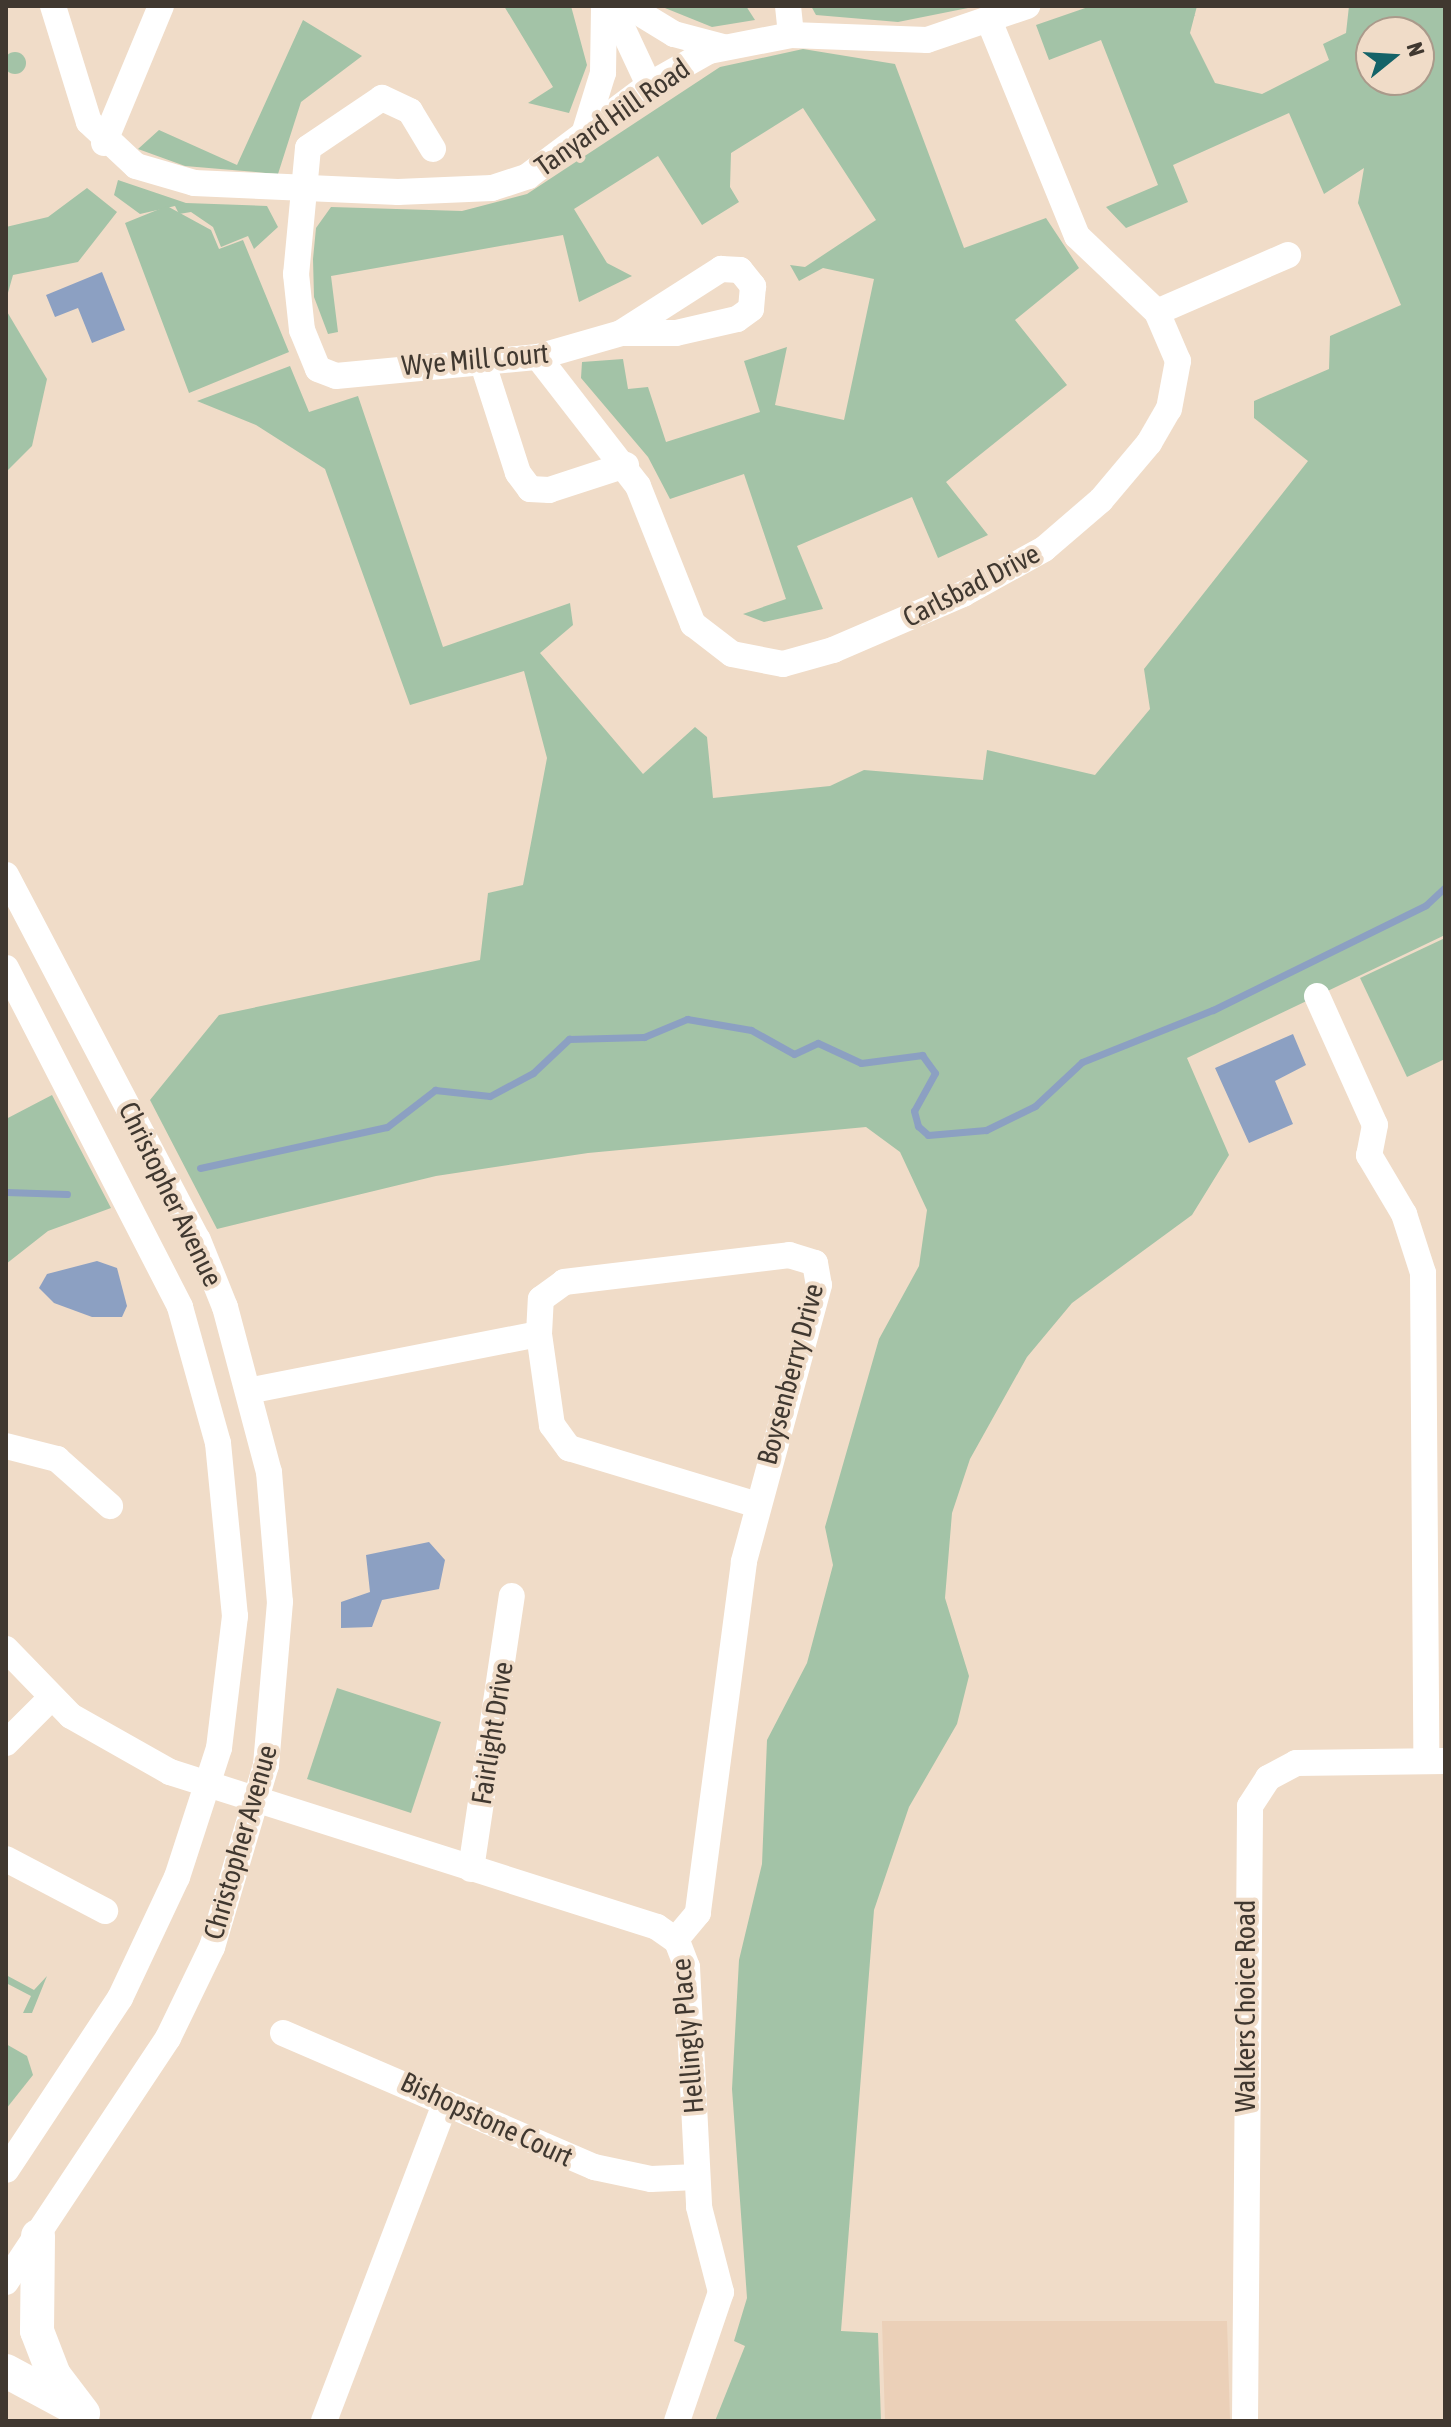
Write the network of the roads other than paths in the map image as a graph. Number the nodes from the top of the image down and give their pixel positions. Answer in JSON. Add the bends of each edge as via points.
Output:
{"nodes":[{"id":1,"x":53,"y":6,"type":"edge"},
{"id":2,"x":161,"y":6,"type":"edge"},
{"id":3,"x":604,"y":6,"type":"edge"},
{"id":4,"x":612,"y":6,"type":"edge"},
{"id":5,"x":628,"y":6,"type":"edge"},
{"id":6,"x":788,"y":6,"type":"edge"},
{"id":7,"x":1027,"y":6,"type":"edge"},
{"id":8,"x":990,"y":23,"type":"junction"},
{"id":9,"x":791,"y":35,"type":"junction"},
{"id":10,"x":723,"y":47,"type":"junction"},
{"id":11,"x":649,"y":85,"type":"junction"},
{"id":12,"x":585,"y":133,"type":"junction"},
{"id":13,"x":104,"y":143,"type":"junction"},
{"id":14,"x":433,"y":149,"type":"dead end"},
{"id":15,"x":301,"y":189,"type":"junction"},
{"id":16,"x":1288,"y":255,"type":"dead end"},
{"id":17,"x":1157,"y":312,"type":"junction"},
{"id":18,"x":621,"y":333,"type":"dead end"},
{"id":19,"x":538,"y":357,"type":"junction"},
{"id":20,"x":483,"y":364,"type":"junction"},
{"id":21,"x":626,"y":465,"type":"junction"},
{"id":22,"x":6,"y":875,"type":"edge"},
{"id":23,"x":6,"y":968,"type":"edge"},
{"id":24,"x":1317,"y":996,"type":"dead end"},
{"id":25,"x":539,"y":1334,"type":"junction"},
{"id":26,"x":253,"y":1390,"type":"junction"},
{"id":27,"x":6,"y":1446,"type":"edge"},
{"id":28,"x":755,"y":1504,"type":"junction"},
{"id":29,"x":110,"y":1506,"type":"dead end"},
{"id":30,"x":512,"y":1596,"type":"dead end"},
{"id":31,"x":6,"y":1649,"type":"edge"},
{"id":32,"x":50,"y":1699,"type":"junction"},
{"id":33,"x":6,"y":1743,"type":"edge"},
{"id":34,"x":1435,"y":1761,"type":"edge"},
{"id":35,"x":209,"y":1787,"type":"junction"},
{"id":36,"x":257,"y":1802,"type":"junction"},
{"id":37,"x":6,"y":1859,"type":"edge"},
{"id":38,"x":471,"y":1869,"type":"junction"},
{"id":39,"x":105,"y":1911,"type":"dead end"},
{"id":40,"x":676,"y":1939,"type":"junction"},
{"id":41,"x":283,"y":2033,"type":"dead end"},
{"id":42,"x":444,"y":2106,"type":"junction"},
{"id":43,"x":6,"y":2170,"type":"edge"},
{"id":44,"x":697,"y":2177,"type":"junction"},
{"id":45,"x":38,"y":2236,"type":"junction"},
{"id":46,"x":6,"y":2282,"type":"edge"},
{"id":47,"x":6,"y":2371,"type":"edge"},
{"id":48,"x":90,"y":2417,"type":"edge"},
{"id":49,"x":324,"y":2421,"type":"edge"},
{"id":50,"x":677,"y":2421,"type":"edge"},
{"id":51,"x":1245,"y":2421,"type":"edge"}],
"edges":[{"from":1,"to":13,"type":"street","via":[[71,82]]},
{"from":2,"to":13,"type":"street"},
{"from":3,"to":12,"type":"street","via":[[603,73]]},
{"from":4,"to":11,"type":"street"},
{"from":5,"to":10,"type":"street","via":[[674,34]]},
{"from":6,"to":9,"type":"street"},
{"from":7,"to":8,"type":"street","name":"Tanyard Hill Road"},
{"from":8,"to":9,"type":"street","name":"Tanyard Hill Road","via":[[901,42]]},
{"from":8,"to":17,"type":"street","name":"Carlsbad Drive","via":[[1077,236]]},
{"from":9,"to":10,"type":"street","name":"Tanyard Hill Road"},
{"from":10,"to":11,"type":"street","name":"Tanyard Hill Road"},
{"from":11,"to":12,"type":"street","name":"Tanyard Hill Road"},
{"from":12,"to":15,"type":"street","name":"Tanyard Hill Road","via":[[528,176],[492,188]]},
{"from":13,"to":15,"type":"street","name":"Tanyard Hill Road","via":[[164,178]]},
{"from":14,"to":15,"type":"street","via":[[410,111],[382,98],[311,143]]},
{"from":15,"to":20,"type":"street","name":"Wye Mill Court","via":[[298,307],[308,352],[326,374]]},
{"from":16,"to":17,"type":"street"},
{"from":17,"to":21,"type":"street","name":"Carlsbad Drive","via":[[1174,346],[1177,388],[1155,435],[1101,500],[1015,567],[803,661],[732,654],[693,624]]},
{"from":18,"to":19,"type":"street","name":"Wye Mill Court"},
{"from":19,"to":20,"type":"street","name":"Wye Mill Court"},
{"from":19,"to":21,"type":"street","name":"Carlsbad Drive"},
{"from":20,"to":21,"type":"street","via":[[518,473],[530,489],[549,490]]},
{"from":22,"to":26,"type":"street","name":"Christopher Avenue","via":[[198,1240]]},
{"from":23,"to":35,"type":"street","name":"Christopher Avenue","via":[[155,1253],[201,1371],[227,1501],[235,1616]]},
{"from":24,"to":34,"type":"street","via":[[1375,1125],[1369,1155],[1404,1214],[1423,1273]]},
{"from":25,"to":26,"type":"street"},
{"from":25,"to":28,"type":"street","via":[[552,1425],[569,1448]]},
{"from":25,"to":28,"type":"street","name":"Boysenberry Drive","via":[[541,1299],[564,1282],[810,1258],[819,1285]]},
{"from":26,"to":36,"type":"street","name":"Christopher Avenue","via":[[269,1472],[280,1602],[276,1698]]},
{"from":27,"to":29,"type":"street","via":[[57,1459]]},
{"from":28,"to":40,"type":"street","name":"Boysenberry Drive","via":[[721,1700],[700,1904]]},
{"from":30,"to":38,"type":"street","name":"Fairlight Drive"},
{"from":31,"to":32,"type":"street","name":"Hellingly Place"},
{"from":32,"to":33,"type":"street"},
{"from":32,"to":35,"type":"street","name":"Hellingly Place","via":[[134,1755]]},
{"from":34,"to":51,"type":"street","name":"Walkers Choice Road","via":[[1296,1763],[1268,1778],[1250,1806]]},
{"from":35,"to":36,"type":"street","name":"Hellingly Place"},
{"from":35,"to":43,"type":"street","name":"Christopher Avenue","via":[[177,1877],[120,1998]]},
{"from":36,"to":38,"type":"street","name":"Hellingly Place"},
{"from":36,"to":45,"type":"street","name":"Christopher Avenue","via":[[212,1947],[168,2038]]},
{"from":37,"to":39,"type":"street"},
{"from":38,"to":40,"type":"street","name":"Hellingly Place","via":[[657,1927]]},
{"from":40,"to":44,"type":"street","name":"Hellingly Place","via":[[687,1967]]},
{"from":41,"to":42,"type":"street","name":"Bishopstone Court","via":[[418,2086]]},
{"from":42,"to":44,"type":"street","name":"Bishopstone Court","via":[[615,2174]]},
{"from":42,"to":49,"type":"street"},
{"from":44,"to":50,"type":"street","name":"Hellingly Place","via":[[721,2306]]},
{"from":45,"to":46,"type":"street","name":"Christopher Avenue"},
{"from":45,"to":48,"type":"main road","via":[[37,2331],[54,2375]]},
{"from":47,"to":48,"type":"main road"}]}
